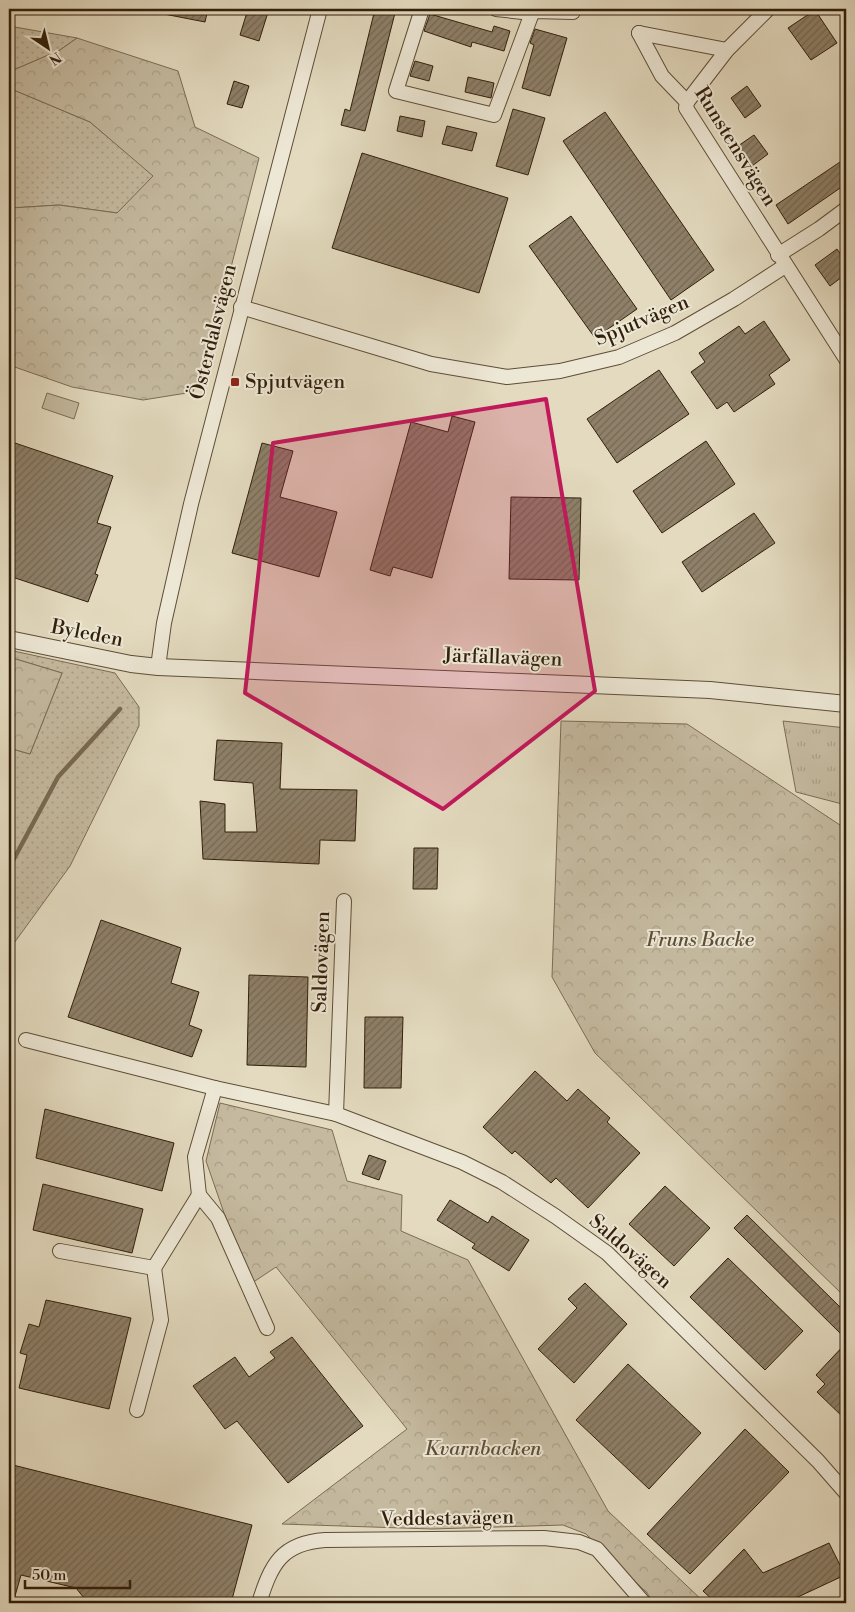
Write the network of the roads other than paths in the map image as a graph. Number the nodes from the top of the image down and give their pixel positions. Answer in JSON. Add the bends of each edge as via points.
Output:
{"nodes":[{"id":1,"x":320,"y":9,"type":"edge"},
{"id":2,"x":422,"y":9,"type":"edge"},
{"id":3,"x":496,"y":9,"type":"edge"},
{"id":4,"x":768,"y":9,"type":"edge"},
{"id":5,"x":573,"y":12,"type":"dead end"},
{"id":6,"x":532,"y":13,"type":"junction"},
{"id":7,"x":727,"y":50,"type":"junction"},
{"id":8,"x":687,"y":102,"type":"junction"},
{"id":9,"x":846,"y":209,"type":"edge"},
{"id":10,"x":782,"y":260,"type":"junction"},
{"id":11,"x":241,"y":306,"type":"junction"},
{"id":12,"x":846,"y":359,"type":"edge"},
{"id":13,"x":9,"y":639,"type":"edge"},
{"id":14,"x":158,"y":667,"type":"junction"},
{"id":15,"x":846,"y":704,"type":"edge"},
{"id":16,"x":344,"y":901,"type":"dead end"},
{"id":17,"x":26,"y":1040,"type":"dead end"},
{"id":18,"x":215,"y":1088,"type":"junction"},
{"id":19,"x":336,"y":1114,"type":"junction"},
{"id":20,"x":199,"y":1195,"type":"junction"},
{"id":21,"x":60,"y":1250,"type":"dead end"},
{"id":22,"x":154,"y":1268,"type":"junction"},
{"id":23,"x":267,"y":1328,"type":"dead end"},
{"id":24,"x":137,"y":1410,"type":"dead end"},
{"id":25,"x":846,"y":1493,"type":"edge"},
{"id":26,"x":259,"y":1603,"type":"edge"},
{"id":27,"x":644,"y":1603,"type":"edge"}],
"edges":[{"from":1,"to":11,"type":"street","name":"Österdalsvägen"},
{"from":2,"to":6,"type":"street","via":[[396,92],[494,115]]},
{"from":3,"to":6,"type":"street"},
{"from":4,"to":7,"type":"street"},
{"from":5,"to":6,"type":"street"},
{"from":7,"to":8,"type":"street"},
{"from":7,"to":8,"type":"street","name":"Runstensvägen","via":[[639,32],[662,76]]},
{"from":8,"to":10,"type":"street","name":"Runstensvägen","via":[[686,108]]},
{"from":9,"to":10,"type":"street","name":"Spjutvägen"},
{"from":10,"to":11,"type":"street","name":"Spjutvägen","via":[[734,299],[675,333],[619,357],[560,371],[507,377],[432,364]]},
{"from":10,"to":12,"type":"street","name":"Runstensvägen"},
{"from":11,"to":14,"type":"street","name":"Österdalsvägen","via":[[164,623]]},
{"from":13,"to":14,"type":"street","name":"Byleden"},
{"from":14,"to":15,"type":"street","name":"Järfällavägen","via":[[710,690]]},
{"from":16,"to":19,"type":"street","name":"Saldovägen"},
{"from":17,"to":18,"type":"street","name":"Saldovägen"},
{"from":18,"to":19,"type":"street","name":"Saldovägen"},
{"from":18,"to":20,"type":"street","via":[[196,1157]]},
{"from":19,"to":25,"type":"street","name":"Saldovägen","via":[[394,1134],[502,1182],[607,1253],[818,1461]]},
{"from":20,"to":22,"type":"street"},
{"from":20,"to":23,"type":"street","via":[[218,1218]]},
{"from":21,"to":22,"type":"street"},
{"from":22,"to":24,"type":"street","via":[[161,1320]]},
{"from":26,"to":27,"type":"street","name":"Veddestavägen","via":[[276,1561],[286,1551],[302,1544],[325,1540],[544,1538],[579,1542],[597,1549]]}]}
